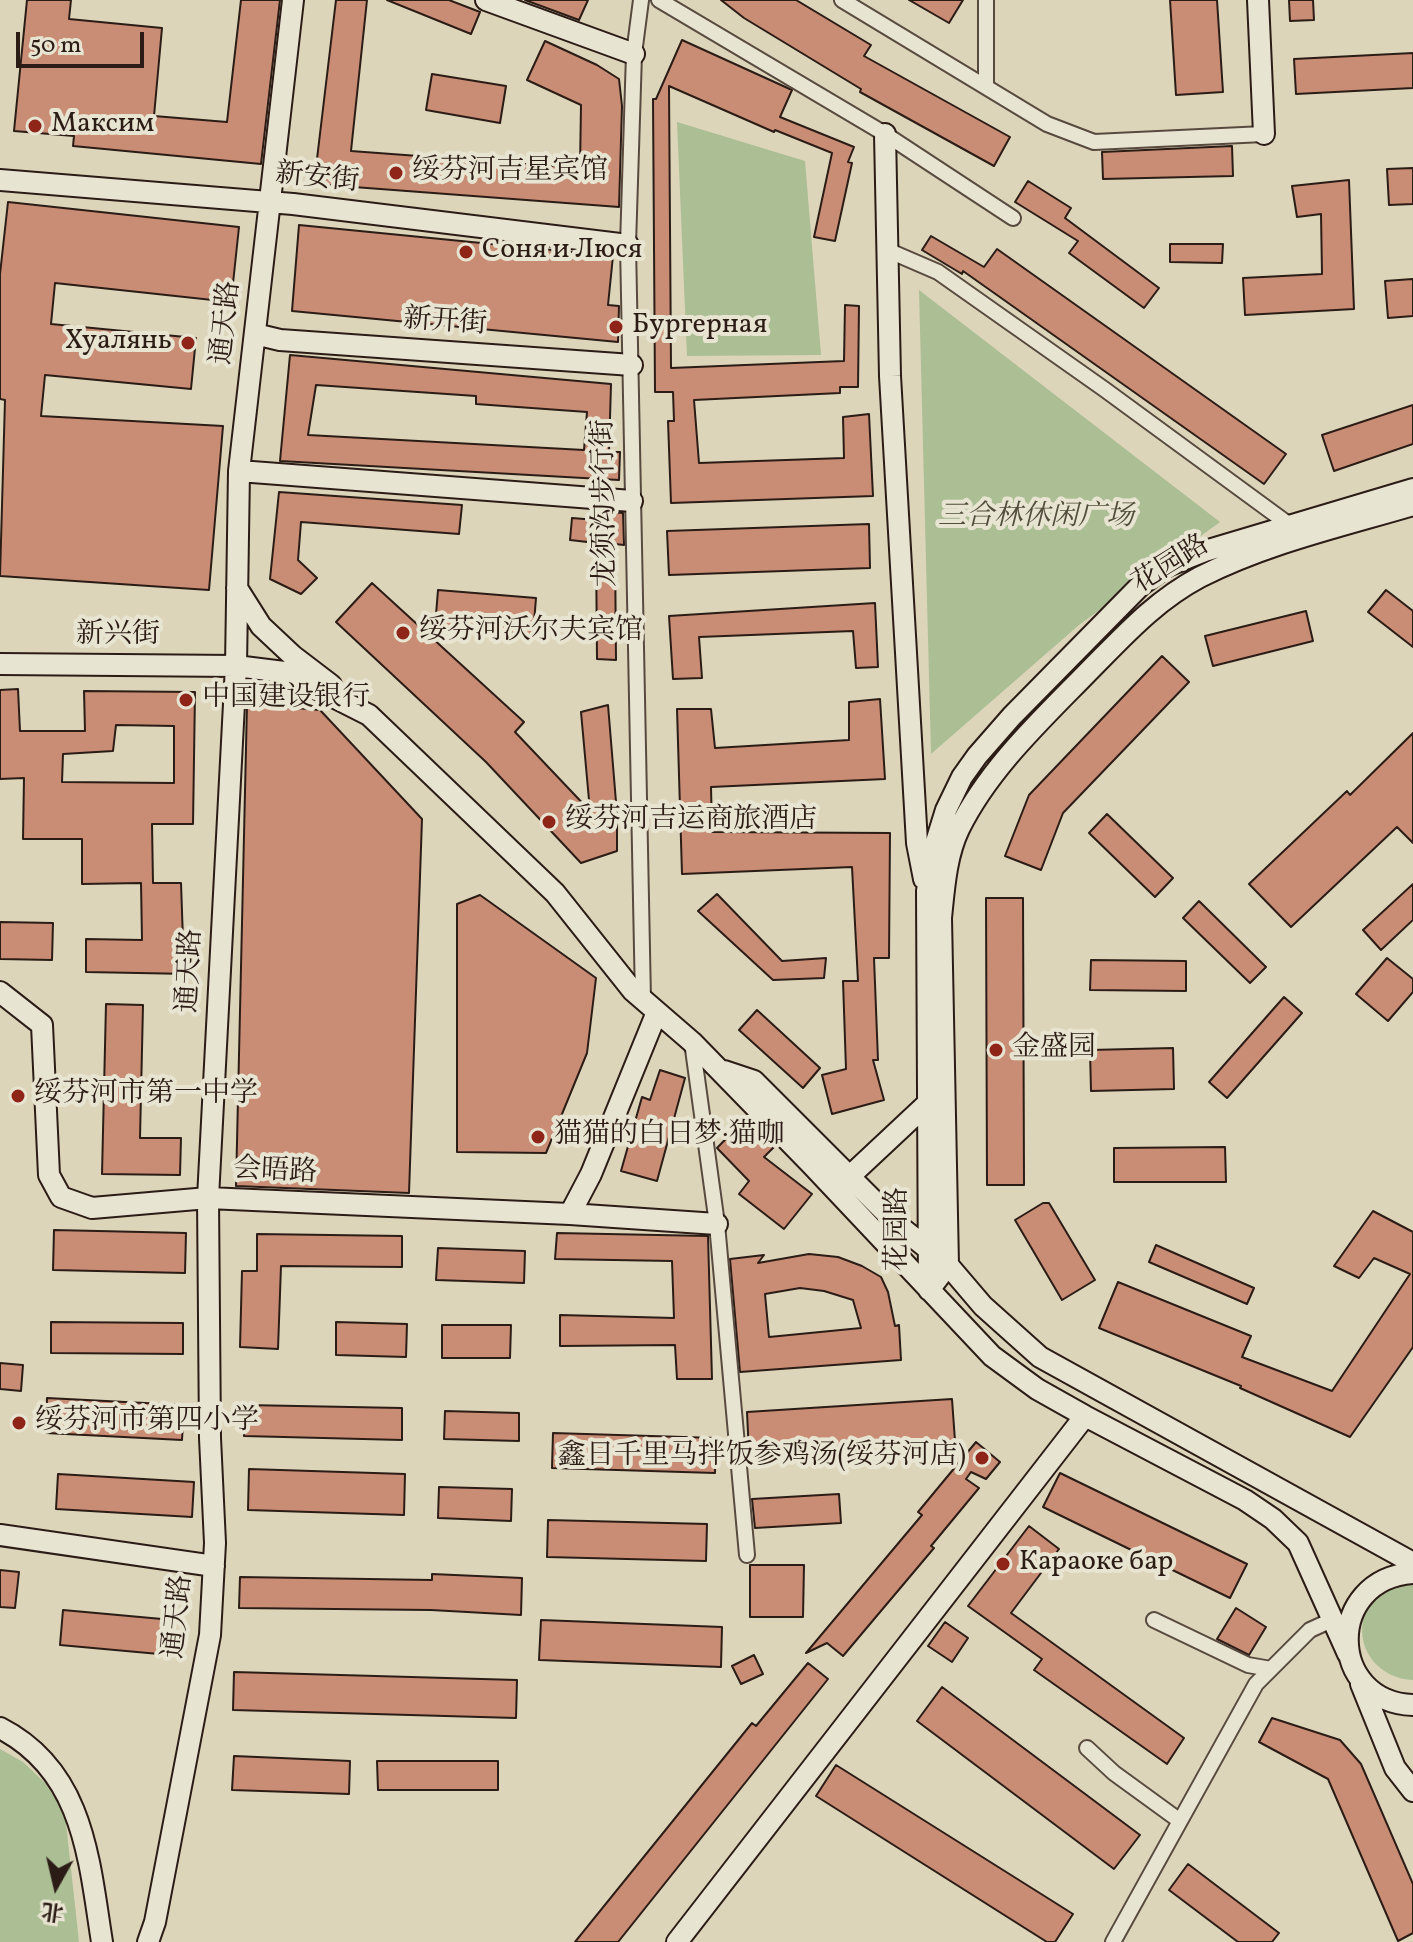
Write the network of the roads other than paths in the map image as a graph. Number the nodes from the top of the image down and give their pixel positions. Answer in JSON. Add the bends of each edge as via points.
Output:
{"nodes":[{"id":1,"x":293,"y":0,"type":"edge"},
{"id":2,"x":486,"y":0,"type":"edge"},
{"id":3,"x":641,"y":0,"type":"edge"},
{"id":4,"x":659,"y":0,"type":"edge"},
{"id":5,"x":842,"y":0,"type":"edge"},
{"id":6,"x":986,"y":0,"type":"edge"},
{"id":7,"x":1258,"y":0,"type":"edge"},
{"id":8,"x":634,"y":54,"type":"junction"},
{"id":9,"x":986,"y":87,"type":"junction"},
{"id":10,"x":885,"y":134,"type":"junction"},
{"id":11,"x":1264,"y":134,"type":"joint"},
{"id":12,"x":0,"y":180,"type":"edge"},
{"id":13,"x":269,"y":203,"type":"junction"},
{"id":14,"x":1013,"y":218,"type":"dead end"},
{"id":15,"x":628,"y":245,"type":"junction"},
{"id":16,"x":887,"y":250,"type":"junction"},
{"id":17,"x":255,"y":334,"type":"junction"},
{"id":18,"x":632,"y":365,"type":"junction"},
{"id":19,"x":239,"y":471,"type":"junction"},
{"id":20,"x":1413,"y":489,"type":"edge"},
{"id":21,"x":632,"y":501,"type":"junction"},
{"id":22,"x":1413,"y":505,"type":"edge"},
{"id":23,"x":1298,"y":532,"type":"junction"},
{"id":24,"x":237,"y":588,"type":"junction"},
{"id":25,"x":0,"y":664,"type":"edge"},
{"id":26,"x":236,"y":666,"type":"junction"},
{"id":27,"x":369,"y":715,"type":"junction"},
{"id":28,"x":927,"y":891,"type":"junction"},
{"id":29,"x":0,"y":992,"type":"edge"},
{"id":30,"x":650,"y":1006,"type":"junction"},
{"id":31,"x":692,"y":1042,"type":"junction"},
{"id":32,"x":718,"y":1069,"type":"junction"},
{"id":33,"x":928,"y":1103,"type":"junction"},
{"id":34,"x":850,"y":1176,"type":"junction"},
{"id":35,"x":208,"y":1198,"type":"junction"},
{"id":36,"x":570,"y":1214,"type":"junction"},
{"id":37,"x":717,"y":1224,"type":"junction"},
{"id":38,"x":928,"y":1249,"type":"junction"},
{"id":39,"x":948,"y":1265,"type":"junction"},
{"id":40,"x":929,"y":1290,"type":"junction"},
{"id":41,"x":1085,"y":1416,"type":"junction"},
{"id":42,"x":0,"y":1535,"type":"edge"},
{"id":43,"x":747,"y":1555,"type":"dead end"},
{"id":44,"x":1408,"y":1563,"type":"edge"},
{"id":45,"x":214,"y":1566,"type":"junction"},
{"id":46,"x":1334,"y":1619,"type":"junction"},
{"id":47,"x":1154,"y":1620,"type":"dead end"},
{"id":48,"x":1348,"y":1654,"type":"junction"},
{"id":49,"x":1271,"y":1669,"type":"junction"},
{"id":50,"x":1359,"y":1677,"type":"junction"},
{"id":51,"x":1413,"y":1705,"type":"edge"},
{"id":52,"x":0,"y":1728,"type":"edge"},
{"id":53,"x":1087,"y":1748,"type":"dead end"},
{"id":54,"x":1413,"y":1788,"type":"edge"},
{"id":55,"x":1180,"y":1821,"type":"junction"},
{"id":56,"x":102,"y":1942,"type":"edge"},
{"id":57,"x":148,"y":1942,"type":"edge"},
{"id":58,"x":677,"y":1942,"type":"edge"},
{"id":59,"x":1113,"y":1942,"type":"edge"}],
"edges":[{"from":1,"to":13,"type":"main road","name":"通天路"},
{"from":2,"to":8,"type":"main road"},
{"from":3,"to":8,"type":"street","name":"龙须沟步行街"},
{"from":4,"to":10,"type":"street"},
{"from":5,"to":9,"type":"street"},
{"from":6,"to":9,"type":"street"},
{"from":7,"to":11,"type":"main road"},
{"from":8,"to":15,"type":"street","name":"龙须沟步行街"},
{"from":9,"to":11,"type":"street","via":[[1047,124],[1094,142]]},
{"from":10,"to":14,"type":"street"},
{"from":10,"to":16,"type":"main road"},
{"from":12,"to":13,"type":"main road","name":"新安街"},
{"from":13,"to":15,"type":"main road","name":"新安街"},
{"from":13,"to":17,"type":"main road","name":"通天路"},
{"from":15,"to":18,"type":"street","name":"龙须沟步行街"},
{"from":16,"to":23,"type":"street","via":[[938,272]]},
{"from":16,"to":28,"type":"main road","via":[[917,843]]},
{"from":17,"to":18,"type":"main road","name":"新开街"},
{"from":17,"to":19,"type":"main road","name":"通天路"},
{"from":18,"to":21,"type":"street","name":"龙须沟步行街"},
{"from":19,"to":21,"type":"main road"},
{"from":19,"to":24,"type":"main road","name":"通天路"},
{"from":20,"to":23,"type":"main road","name":"花园路"},
{"from":21,"to":30,"type":"street","name":"龙须沟步行街"},
{"from":22,"to":23,"type":"main road","name":"花园路"},
{"from":23,"to":28,"type":"main road","name":"花园路","via":[[1205,551],[1167,566],[1141,585],[977,756],[946,810]]},
{"from":23,"to":39,"type":"main road","name":"花园路","via":[[1198,578],[1155,605],[985,783],[957,832],[941,918]]},
{"from":24,"to":26,"type":"main road","name":"通天路"},
{"from":24,"to":27,"type":"main road","via":[[261,626]]},
{"from":25,"to":26,"type":"main road","name":"新兴街"},
{"from":26,"to":27,"type":"main road","name":"新兴街","via":[[284,672]]},
{"from":26,"to":35,"type":"main road","name":"通天路"},
{"from":27,"to":30,"type":"main road","via":[[555,893]]},
{"from":28,"to":33,"type":"main road","name":"花园路"},
{"from":29,"to":35,"type":"main road","name":"会晤路","via":[[42,1025],[49,1175],[61,1197],[92,1208]]},
{"from":30,"to":31,"type":"main road"},
{"from":30,"to":36,"type":"main road","via":[[591,1174]]},
{"from":31,"to":32,"type":"main road"},
{"from":31,"to":37,"type":"street"},
{"from":32,"to":34,"type":"main road","via":[[754,1081]]},
{"from":32,"to":40,"type":"main road"},
{"from":33,"to":34,"type":"main road"},
{"from":33,"to":38,"type":"main road","name":"花园路"},
{"from":34,"to":38,"type":"main road"},
{"from":35,"to":36,"type":"main road","name":"会晤路"},
{"from":35,"to":45,"type":"main road","name":"通天路"},
{"from":36,"to":37,"type":"main road","name":"会晤路"},
{"from":37,"to":43,"type":"street"},
{"from":38,"to":39,"type":"main road"},
{"from":38,"to":40,"type":"main road","name":"花园路"},
{"from":39,"to":40,"type":"main road","name":"花园路"},
{"from":39,"to":44,"type":"main road","via":[[983,1306],[1040,1357]]},
{"from":40,"to":41,"type":"main road","via":[[992,1356]]},
{"from":41,"to":46,"type":"main road","via":[[1273,1519],[1298,1543]]},
{"from":41,"to":58,"type":"main road"},
{"from":42,"to":45,"type":"main road"},
{"from":44,"to":48,"type":"main road","via":[[1357,1604],[1348,1628]]},
{"from":45,"to":57,"type":"main road","name":"通天路","via":[[210,1635]]},
{"from":46,"to":48,"type":"main road"},
{"from":46,"to":49,"type":"street","via":[[1310,1630]]},
{"from":47,"to":49,"type":"street","via":[[1248,1665]]},
{"from":48,"to":50,"type":"main road"},
{"from":49,"to":55,"type":"street","via":[[1256,1684]]},
{"from":50,"to":51,"type":"main road","via":[[1383,1698]]},
{"from":50,"to":54,"type":"main road","via":[[1395,1768]]},
{"from":52,"to":56,"type":"main road","via":[[49,1768],[78,1816]]},
{"from":53,"to":55,"type":"street"},
{"from":55,"to":59,"type":"street"}]}
